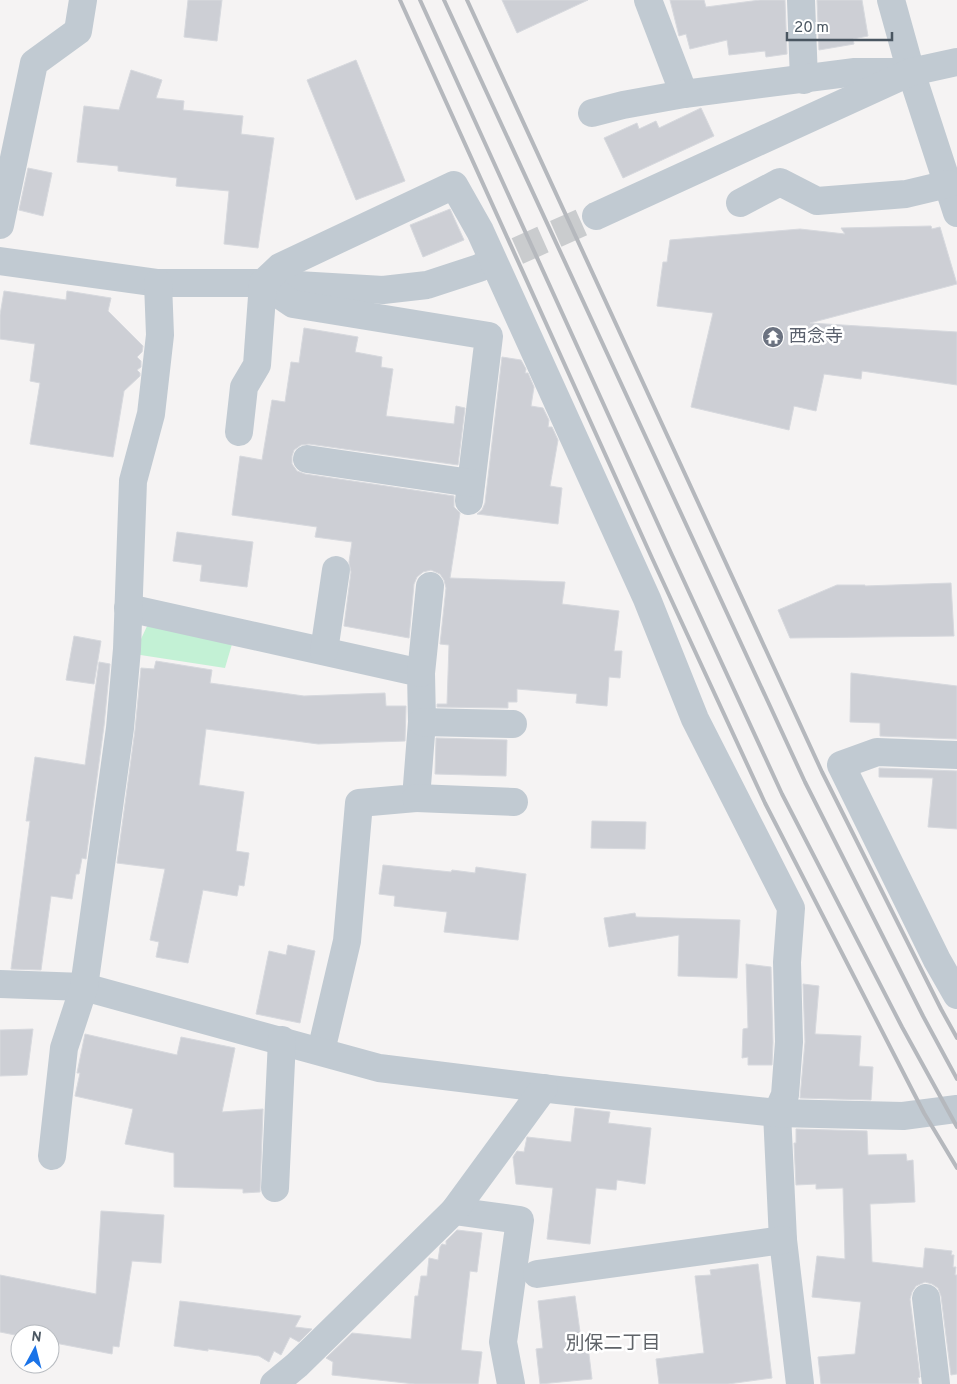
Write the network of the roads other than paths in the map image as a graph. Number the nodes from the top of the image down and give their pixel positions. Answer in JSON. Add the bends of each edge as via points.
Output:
{"nodes":[{"id":1,"x":82,"y":0,"type":"edge"},
{"id":2,"x":648,"y":0,"type":"edge"},
{"id":3,"x":801,"y":0,"type":"edge"},
{"id":4,"x":891,"y":0,"type":"edge"},
{"id":5,"x":957,"y":62,"type":"edge"},
{"id":6,"x":911,"y":72,"type":"junction"},
{"id":7,"x":804,"y":80,"type":"junction"},
{"id":8,"x":684,"y":94,"type":"junction"},
{"id":9,"x":592,"y":113,"type":"dead end"},
{"id":10,"x":948,"y":184,"type":"junction"},
{"id":11,"x":740,"y":203,"type":"dead end"},
{"id":12,"x":957,"y":213,"type":"edge"},
{"id":13,"x":596,"y":216,"type":"tunnel mouth"},
{"id":14,"x":0,"y":225,"type":"edge"},
{"id":15,"x":0,"y":261,"type":"edge"},
{"id":16,"x":158,"y":283,"type":"junction"},
{"id":17,"x":263,"y":283,"type":"junction"},
{"id":18,"x":293,"y":304,"type":"junction"},
{"id":19,"x":239,"y":432,"type":"dead end"},
{"id":20,"x":307,"y":459,"type":"dead end"},
{"id":21,"x":336,"y":570,"type":"dead end"},
{"id":22,"x":430,"y":586,"type":"dead end"},
{"id":23,"x":128,"y":608,"type":"junction"},
{"id":24,"x":324,"y":651,"type":"junction"},
{"id":25,"x":420,"y":673,"type":"junction"},
{"id":26,"x":422,"y":722,"type":"junction"},
{"id":27,"x":513,"y":724,"type":"dead end"},
{"id":28,"x":957,"y":756,"type":"edge"},
{"id":29,"x":416,"y":798,"type":"junction"},
{"id":30,"x":514,"y":802,"type":"dead end"},
{"id":31,"x":0,"y":984,"type":"edge"},
{"id":32,"x":84,"y":987,"type":"junction"},
{"id":33,"x":957,"y":995,"type":"edge"},
{"id":34,"x":282,"y":1040,"type":"junction"},
{"id":35,"x":321,"y":1051,"type":"junction"},
{"id":36,"x":544,"y":1088,"type":"junction"},
{"id":37,"x":957,"y":1109,"type":"edge"},
{"id":38,"x":777,"y":1113,"type":"junction"},
{"id":39,"x":52,"y":1156,"type":"dead end"},
{"id":40,"x":275,"y":1188,"type":"dead end"},
{"id":41,"x":454,"y":1212,"type":"junction"},
{"id":42,"x":783,"y":1240,"type":"junction"},
{"id":43,"x":537,"y":1274,"type":"dead end"},
{"id":44,"x":926,"y":1298,"type":"dead end"},
{"id":45,"x":274,"y":1384,"type":"edge"},
{"id":46,"x":511,"y":1384,"type":"edge"},
{"id":47,"x":800,"y":1384,"type":"edge"},
{"id":48,"x":936,"y":1384,"type":"edge"}],
"edges":[{"from":1,"to":14,"type":"street","via":[[78,32],[34,63]]},
{"from":2,"to":8,"type":"street"},
{"from":3,"to":7,"type":"street"},
{"from":4,"to":6,"type":"street"},
{"from":5,"to":6,"type":"street"},
{"from":6,"to":7,"type":"street","via":[[855,72]]},
{"from":6,"to":10,"type":"street"},
{"from":6,"to":13,"type":"street"},
{"from":7,"to":8,"type":"street"},
{"from":8,"to":9,"type":"street"},
{"from":10,"to":11,"type":"street","via":[[906,194],[817,201],[780,182]]},
{"from":10,"to":12,"type":"street"},
{"from":15,"to":16,"type":"street"},
{"from":16,"to":17,"type":"street"},
{"from":16,"to":23,"type":"street","via":[[160,335],[151,414],[134,482]]},
{"from":17,"to":18,"type":"street"},
{"from":17,"to":18,"type":"street","via":[[383,290],[473,278],[412,301]]},
{"from":17,"to":19,"type":"street","via":[[257,365],[244,388]]},
{"from":17,"to":38,"type":"street","via":[[280,267],[454,185],[480,231],[647,599],[695,719],[791,908],[787,962],[789,1042],[785,1095]]},
{"from":18,"to":20,"type":"street","via":[[488,336],[470,492]]},
{"from":21,"to":24,"type":"street"},
{"from":22,"to":25,"type":"street"},
{"from":23,"to":24,"type":"street"},
{"from":23,"to":32,"type":"street","via":[[120,728]]},
{"from":24,"to":25,"type":"street"},
{"from":25,"to":26,"type":"street"},
{"from":26,"to":27,"type":"street"},
{"from":26,"to":29,"type":"street"},
{"from":28,"to":33,"type":"street","via":[[877,752],[841,765]]},
{"from":29,"to":30,"type":"street"},
{"from":29,"to":35,"type":"street","via":[[359,802],[347,942]]},
{"from":31,"to":32,"type":"street"},
{"from":32,"to":34,"type":"street"},
{"from":32,"to":39,"type":"street","via":[[64,1048]]},
{"from":34,"to":35,"type":"street"},
{"from":34,"to":40,"type":"street"},
{"from":35,"to":36,"type":"street","via":[[379,1068]]},
{"from":36,"to":38,"type":"street"},
{"from":36,"to":41,"type":"street"},
{"from":37,"to":38,"type":"street","via":[[903,1116]]},
{"from":38,"to":42,"type":"street"},
{"from":41,"to":45,"type":"street"},
{"from":41,"to":46,"type":"street","via":[[520,1220],[503,1342]]},
{"from":42,"to":43,"type":"street"},
{"from":42,"to":47,"type":"street"},
{"from":44,"to":48,"type":"street"}]}
